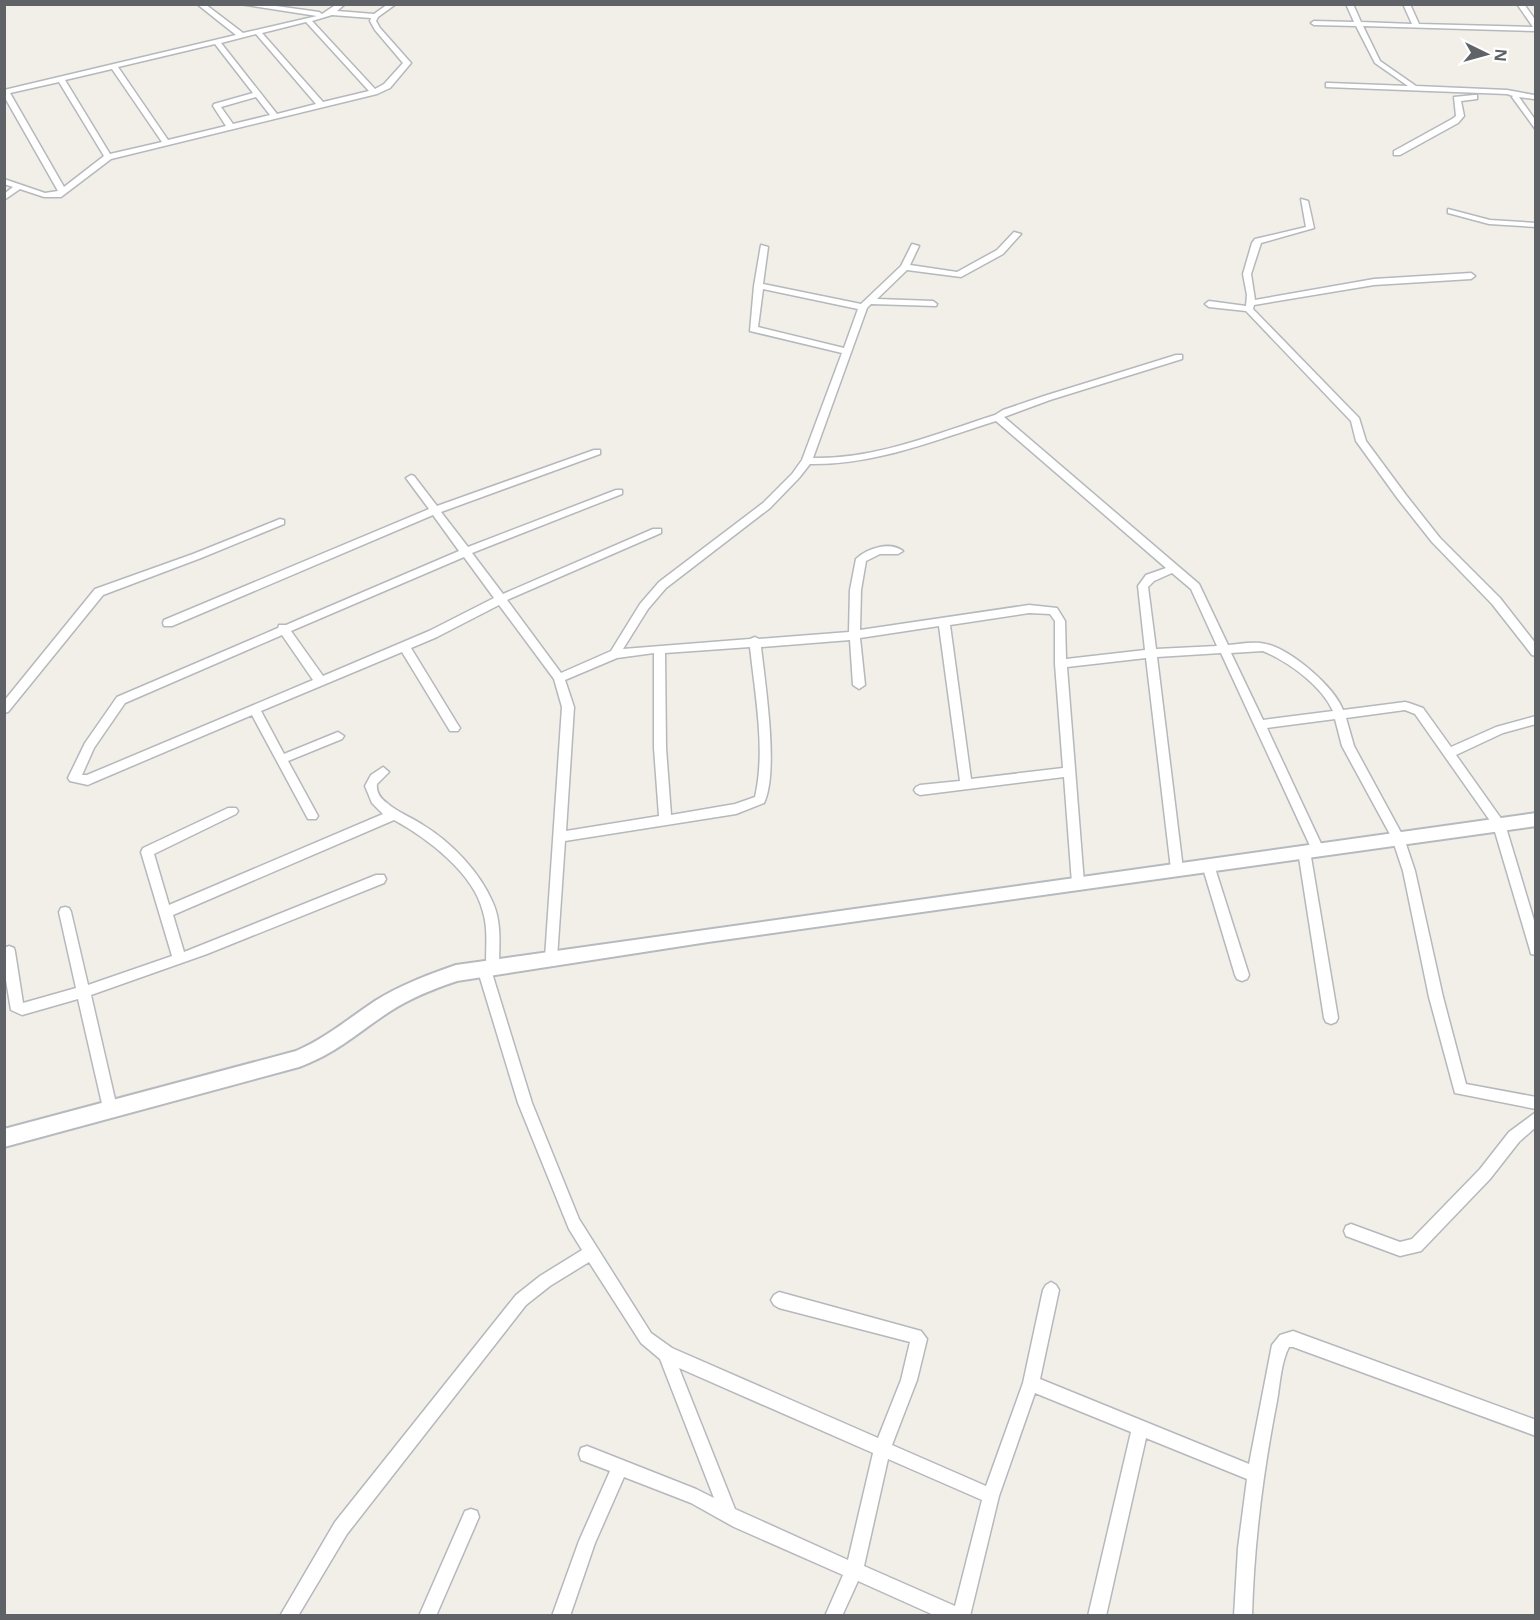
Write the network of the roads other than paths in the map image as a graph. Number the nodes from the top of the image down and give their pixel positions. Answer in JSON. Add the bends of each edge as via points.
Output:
{"nodes":[{"id":1,"x":200,"y":4,"type":"edge"},
{"id":2,"x":243,"y":4,"type":"edge"},
{"id":3,"x":342,"y":4,"type":"edge"},
{"id":4,"x":393,"y":4,"type":"edge"},
{"id":5,"x":1349,"y":4,"type":"edge"},
{"id":6,"x":1406,"y":4,"type":"edge"},
{"id":7,"x":1520,"y":4,"type":"edge"},
{"id":8,"x":330,"y":14,"type":"junction"},
{"id":9,"x":375,"y":16,"type":"junction"},
{"id":10,"x":307,"y":20,"type":"junction"},
{"id":11,"x":1314,"y":23,"type":"dead end"},
{"id":12,"x":1358,"y":25,"type":"junction"},
{"id":13,"x":1417,"y":26,"type":"junction"},
{"id":14,"x":1536,"y":28,"type":"edge"},
{"id":15,"x":258,"y":32,"type":"junction"},
{"id":16,"x":242,"y":36,"type":"junction"},
{"id":17,"x":217,"y":42,"type":"junction"},
{"id":18,"x":114,"y":66,"type":"junction"},
{"id":19,"x":61,"y":79,"type":"junction"},
{"id":20,"x":1329,"y":85,"type":"dead end"},
{"id":21,"x":1417,"y":88,"type":"junction"},
{"id":22,"x":5,"y":92,"type":"edge"},
{"id":23,"x":374,"y":92,"type":"junction"},
{"id":24,"x":258,"y":94,"type":"junction"},
{"id":25,"x":1515,"y":97,"type":"junction"},
{"id":26,"x":1533,"y":97,"type":"edge"},
{"id":27,"x":321,"y":105,"type":"junction"},
{"id":28,"x":276,"y":116,"type":"junction"},
{"id":29,"x":231,"y":126,"type":"junction"},
{"id":30,"x":1536,"y":128,"type":"edge"},
{"id":31,"x":166,"y":142,"type":"junction"},
{"id":32,"x":1397,"y":153,"type":"dead end"},
{"id":33,"x":108,"y":157,"type":"junction"},
{"id":34,"x":4,"y":181,"type":"edge"},
{"id":35,"x":19,"y":186,"type":"junction"},
{"id":36,"x":63,"y":192,"type":"junction"},
{"id":37,"x":4,"y":198,"type":"edge"},
{"id":38,"x":1304,"y":201,"type":"dead end"},
{"id":39,"x":1451,"y":211,"type":"dead end"},
{"id":40,"x":1536,"y":225,"type":"edge"},
{"id":41,"x":1017,"y":234,"type":"dead end"},
{"id":42,"x":915,"y":246,"type":"dead end"},
{"id":43,"x":764,"y":247,"type":"dead end"},
{"id":44,"x":905,"y":267,"type":"junction"},
{"id":45,"x":1471,"y":276,"type":"dead end"},
{"id":46,"x":758,"y":286,"type":"junction"},
{"id":47,"x":866,"y":304,"type":"junction"},
{"id":48,"x":933,"y":304,"type":"dead end"},
{"id":49,"x":1209,"y":304,"type":"dead end"},
{"id":50,"x":1250,"y":306,"type":"junction"},
{"id":51,"x":848,"y":352,"type":"junction"},
{"id":52,"x":1179,"y":357,"type":"dead end"},
{"id":53,"x":998,"y":417,"type":"junction"},
{"id":54,"x":597,"y":452,"type":"dead end"},
{"id":55,"x":807,"y":461,"type":"junction"},
{"id":56,"x":411,"y":478,"type":"dead end"},
{"id":57,"x":619,"y":492,"type":"dead end"},
{"id":58,"x":434,"y":511,"type":"junction"},
{"id":59,"x":280,"y":522,"type":"dead end"},
{"id":60,"x":657,"y":531,"type":"dead end"},
{"id":61,"x":898,"y":551,"type":"dead end"},
{"id":62,"x":465,"y":552,"type":"junction"},
{"id":63,"x":1175,"y":568,"type":"junction"},
{"id":64,"x":501,"y":599,"type":"junction"},
{"id":65,"x":944,"y":621,"type":"junction"},
{"id":66,"x":168,"y":623,"type":"dead end"},
{"id":67,"x":284,"y":628,"type":"junction"},
{"id":68,"x":855,"y":633,"type":"junction"},
{"id":69,"x":755,"y":641,"type":"junction"},
{"id":70,"x":404,"y":646,"type":"junction"},
{"id":71,"x":1224,"y":648,"type":"junction"},
{"id":72,"x":659,"y":649,"type":"junction"},
{"id":73,"x":1536,"y":652,"type":"edge"},
{"id":74,"x":1153,"y":653,"type":"junction"},
{"id":75,"x":615,"y":654,"type":"junction"},
{"id":76,"x":1061,"y":664,"type":"junction"},
{"id":77,"x":559,"y":678,"type":"junction"},
{"id":78,"x":320,"y":681,"type":"junction"},
{"id":79,"x":859,"y":685,"type":"dead end"},
{"id":80,"x":4,"y":709,"type":"edge"},
{"id":81,"x":254,"y":709,"type":"junction"},
{"id":82,"x":1339,"y":716,"type":"junction"},
{"id":83,"x":1536,"y":720,"type":"edge"},
{"id":84,"x":1260,"y":725,"type":"junction"},
{"id":85,"x":454,"y":728,"type":"dead end"},
{"id":86,"x":338,"y":736,"type":"dead end"},
{"id":87,"x":1449,"y":753,"type":"junction"},
{"id":88,"x":280,"y":760,"type":"junction"},
{"id":89,"x":382,"y":772,"type":"dead end"},
{"id":90,"x":1069,"y":772,"type":"junction"},
{"id":91,"x":966,"y":785,"type":"junction"},
{"id":92,"x":920,"y":790,"type":"dead end"},
{"id":93,"x":232,"y":811,"type":"dead end"},
{"id":94,"x":393,"y":815,"type":"junction"},
{"id":95,"x":312,"y":816,"type":"dead end"},
{"id":96,"x":1536,"y":819,"type":"edge"},
{"id":97,"x":666,"y":820,"type":"junction"},
{"id":98,"x":1499,"y":824,"type":"junction"},
{"id":99,"x":559,"y":837,"type":"junction"},
{"id":100,"x":1398,"y":838,"type":"junction"},
{"id":101,"x":1311,"y":850,"type":"junction"},
{"id":102,"x":1208,"y":865,"type":"junction"},
{"id":103,"x":1177,"y":869,"type":"junction"},
{"id":104,"x":380,"y":879,"type":"dead end"},
{"id":105,"x":1078,"y":883,"type":"junction"},
{"id":106,"x":65,"y":912,"type":"dead end"},
{"id":107,"x":165,"y":913,"type":"junction"},
{"id":108,"x":1536,"y":950,"type":"edge"},
{"id":109,"x":9,"y":952,"type":"dead end"},
{"id":110,"x":179,"y":958,"type":"junction"},
{"id":111,"x":551,"y":958,"type":"junction"},
{"id":112,"x":488,"y":968,"type":"junction"},
{"id":113,"x":1242,"y":975,"type":"dead end"},
{"id":114,"x":83,"y":994,"type":"junction"},
{"id":115,"x":1331,"y":1018,"type":"dead end"},
{"id":116,"x":1536,"y":1102,"type":"edge"},
{"id":117,"x":110,"y":1108,"type":"junction"},
{"id":118,"x":1536,"y":1118,"type":"edge"},
{"id":119,"x":4,"y":1138,"type":"edge"},
{"id":120,"x":1352,"y":1231,"type":"dead end"},
{"id":121,"x":592,"y":1252,"type":"junction"},
{"id":122,"x":1051,"y":1290,"type":"dead end"},
{"id":123,"x":779,"y":1300,"type":"dead end"},
{"id":124,"x":666,"y":1354,"type":"junction"},
{"id":125,"x":1031,"y":1383,"type":"junction"},
{"id":126,"x":1140,"y":1427,"type":"junction"},
{"id":127,"x":1536,"y":1428,"type":"edge"},
{"id":128,"x":883,"y":1447,"type":"junction"},
{"id":129,"x":587,"y":1454,"type":"dead end"},
{"id":130,"x":620,"y":1467,"type":"junction"},
{"id":131,"x":1256,"y":1476,"type":"junction"},
{"id":132,"x":991,"y":1496,"type":"junction"},
{"id":133,"x":729,"y":1515,"type":"junction"},
{"id":134,"x":471,"y":1517,"type":"dead end"},
{"id":135,"x":854,"y":1571,"type":"junction"},
{"id":136,"x":288,"y":1616,"type":"edge"},
{"id":137,"x":427,"y":1616,"type":"edge"},
{"id":138,"x":561,"y":1616,"type":"edge"},
{"id":139,"x":833,"y":1616,"type":"edge"},
{"id":140,"x":959,"y":1616,"type":"edge"},
{"id":141,"x":1098,"y":1616,"type":"edge"},
{"id":142,"x":1243,"y":1616,"type":"edge"}],
"edges":[{"from":1,"to":16,"type":"street"},
{"from":2,"to":8,"type":"street"},
{"from":3,"to":8,"type":"street"},
{"from":4,"to":9,"type":"street"},
{"from":5,"to":12,"type":"street"},
{"from":6,"to":13,"type":"street"},
{"from":7,"to":14,"type":"street"},
{"from":8,"to":9,"type":"street"},
{"from":8,"to":10,"type":"street"},
{"from":9,"to":23,"type":"street","via":[[377,29],[408,63],[387,86]]},
{"from":10,"to":15,"type":"street"},
{"from":10,"to":23,"type":"street"},
{"from":11,"to":12,"type":"street"},
{"from":12,"to":13,"type":"street"},
{"from":12,"to":21,"type":"street","via":[[1377,62]]},
{"from":13,"to":14,"type":"street"},
{"from":15,"to":16,"type":"street"},
{"from":15,"to":27,"type":"street"},
{"from":16,"to":17,"type":"street"},
{"from":17,"to":18,"type":"street"},
{"from":17,"to":24,"type":"street"},
{"from":18,"to":19,"type":"street"},
{"from":18,"to":31,"type":"street"},
{"from":19,"to":22,"type":"street"},
{"from":19,"to":33,"type":"street"},
{"from":20,"to":21,"type":"street"},
{"from":21,"to":26,"type":"street"},
{"from":22,"to":36,"type":"street"},
{"from":23,"to":27,"type":"street"},
{"from":24,"to":28,"type":"street"},
{"from":24,"to":29,"type":"street","via":[[217,106]]},
{"from":25,"to":26,"type":"street"},
{"from":25,"to":30,"type":"street"},
{"from":25,"to":32,"type":"street","via":[[1457,99],[1460,116],[1455,121]]},
{"from":27,"to":28,"type":"street"},
{"from":28,"to":29,"type":"street"},
{"from":29,"to":31,"type":"street"},
{"from":31,"to":33,"type":"street"},
{"from":33,"to":36,"type":"street"},
{"from":34,"to":35,"type":"street"},
{"from":35,"to":36,"type":"street","via":[[44,195]]},
{"from":35,"to":37,"type":"street"},
{"from":38,"to":50,"type":"street","via":[[1310,228],[1252,246],[1247,278],[1252,291]]},
{"from":39,"to":40,"type":"street","via":[[1489,222]]},
{"from":41,"to":44,"type":"street","via":[[1000,252],[958,275]]},
{"from":42,"to":44,"type":"street"},
{"from":43,"to":46,"type":"street"},
{"from":44,"to":47,"type":"street"},
{"from":45,"to":50,"type":"street","via":[[1374,282]]},
{"from":46,"to":47,"type":"street"},
{"from":46,"to":51,"type":"street","via":[[753,329]]},
{"from":47,"to":48,"type":"street"},
{"from":47,"to":51,"type":"street"},
{"from":49,"to":50,"type":"street"},
{"from":50,"to":73,"type":"street","via":[[1356,420],[1361,441],[1402,497],[1436,540],[1496,601]]},
{"from":51,"to":55,"type":"street"},
{"from":52,"to":53,"type":"street"},
{"from":53,"to":55,"type":"street","via":[[869,457],[824,463]]},
{"from":53,"to":63,"type":"street"},
{"from":54,"to":58,"type":"street"},
{"from":55,"to":75,"type":"street","via":[[782,493],[671,576],[629,628]]},
{"from":56,"to":58,"type":"street"},
{"from":57,"to":62,"type":"street"},
{"from":58,"to":62,"type":"street"},
{"from":58,"to":66,"type":"street"},
{"from":59,"to":80,"type":"street","via":[[99,592]]},
{"from":60,"to":64,"type":"street"},
{"from":61,"to":68,"type":"street","via":[[879,550],[861,559],[856,578]]},
{"from":62,"to":64,"type":"street"},
{"from":62,"to":67,"type":"street"},
{"from":63,"to":71,"type":"street","via":[[1196,587]]},
{"from":63,"to":74,"type":"street","via":[[1150,578],[1143,586]]},
{"from":64,"to":70,"type":"street"},
{"from":64,"to":77,"type":"street"},
{"from":65,"to":68,"type":"street"},
{"from":65,"to":76,"type":"street","via":[[1029,609],[1053,611],[1060,621]]},
{"from":65,"to":91,"type":"street"},
{"from":67,"to":78,"type":"street"},
{"from":67,"to":81,"type":"street","via":[[121,700],[89,746],[74,778],[88,780]]},
{"from":68,"to":69,"type":"street","via":[[835,638]]},
{"from":68,"to":79,"type":"street"},
{"from":69,"to":72,"type":"street"},
{"from":69,"to":97,"type":"street","via":[[764,792],[760,800],[736,809]]},
{"from":70,"to":78,"type":"street"},
{"from":70,"to":85,"type":"street"},
{"from":71,"to":74,"type":"street"},
{"from":71,"to":82,"type":"street","via":[[1272,649],[1328,693]]},
{"from":71,"to":84,"type":"street"},
{"from":72,"to":75,"type":"street"},
{"from":72,"to":97,"type":"street","via":[[660,748]]},
{"from":74,"to":76,"type":"street"},
{"from":74,"to":103,"type":"street"},
{"from":75,"to":77,"type":"street"},
{"from":76,"to":90,"type":"street"},
{"from":77,"to":99,"type":"street","via":[[568,707]]},
{"from":78,"to":81,"type":"street"},
{"from":81,"to":88,"type":"street"},
{"from":82,"to":84,"type":"street"},
{"from":82,"to":87,"type":"street","via":[[1412,708],[1426,719]]},
{"from":82,"to":100,"type":"street","via":[[1348,746]]},
{"from":83,"to":87,"type":"street","via":[[1500,730]]},
{"from":84,"to":101,"type":"street"},
{"from":86,"to":88,"type":"street"},
{"from":87,"to":98,"type":"street"},
{"from":88,"to":95,"type":"street"},
{"from":89,"to":94,"type":"street","via":[[370,787],[373,796]]},
{"from":90,"to":91,"type":"street"},
{"from":90,"to":105,"type":"street"},
{"from":91,"to":92,"type":"street"},
{"from":93,"to":107,"type":"street","via":[[147,852]]},
{"from":94,"to":107,"type":"street"},
{"from":94,"to":112,"type":"street","via":[[423,831],[462,867],[487,903],[492,923]]},
{"from":96,"to":98,"type":"street"},
{"from":97,"to":99,"type":"street"},
{"from":98,"to":100,"type":"street"},
{"from":98,"to":108,"type":"street"},
{"from":99,"to":111,"type":"street"},
{"from":100,"to":101,"type":"street"},
{"from":100,"to":116,"type":"street","via":[[1460,1089]]},
{"from":101,"to":102,"type":"street"},
{"from":101,"to":115,"type":"street"},
{"from":102,"to":103,"type":"street"},
{"from":102,"to":113,"type":"street"},
{"from":103,"to":105,"type":"street"},
{"from":104,"to":110,"type":"street"},
{"from":105,"to":111,"type":"street"},
{"from":106,"to":114,"type":"street"},
{"from":107,"to":110,"type":"street"},
{"from":109,"to":114,"type":"street","via":[[18,1009]]},
{"from":110,"to":114,"type":"street"},
{"from":111,"to":112,"type":"street"},
{"from":112,"to":117,"type":"street","via":[[456,973],[416,988],[383,1006],[330,1046],[299,1059]]},
{"from":112,"to":121,"type":"street","via":[[525,1103],[574,1224]]},
{"from":114,"to":117,"type":"street"},
{"from":117,"to":119,"type":"street"},
{"from":118,"to":120,"type":"street","via":[[1514,1137],[1485,1174],[1416,1246],[1400,1250]]},
{"from":121,"to":124,"type":"street","via":[[646,1338]]},
{"from":121,"to":136,"type":"street","via":[[545,1281],[514,1308],[341,1528]]},
{"from":122,"to":125,"type":"street"},
{"from":123,"to":128,"type":"street","via":[[919,1339],[909,1380]]},
{"from":124,"to":128,"type":"street"},
{"from":124,"to":133,"type":"street"},
{"from":125,"to":126,"type":"street"},
{"from":125,"to":132,"type":"street"},
{"from":126,"to":131,"type":"street"},
{"from":126,"to":141,"type":"street"},
{"from":127,"to":131,"type":"street","via":[[1293,1339],[1285,1340],[1280,1345],[1270,1390]]},
{"from":128,"to":132,"type":"street"},
{"from":128,"to":135,"type":"street"},
{"from":129,"to":130,"type":"street"},
{"from":130,"to":133,"type":"street","via":[[696,1497]]},
{"from":130,"to":138,"type":"street","via":[[587,1541]]},
{"from":131,"to":142,"type":"street"},
{"from":132,"to":140,"type":"street"},
{"from":133,"to":135,"type":"street"},
{"from":134,"to":137,"type":"street"},
{"from":135,"to":139,"type":"street"},
{"from":135,"to":140,"type":"street"}]}
